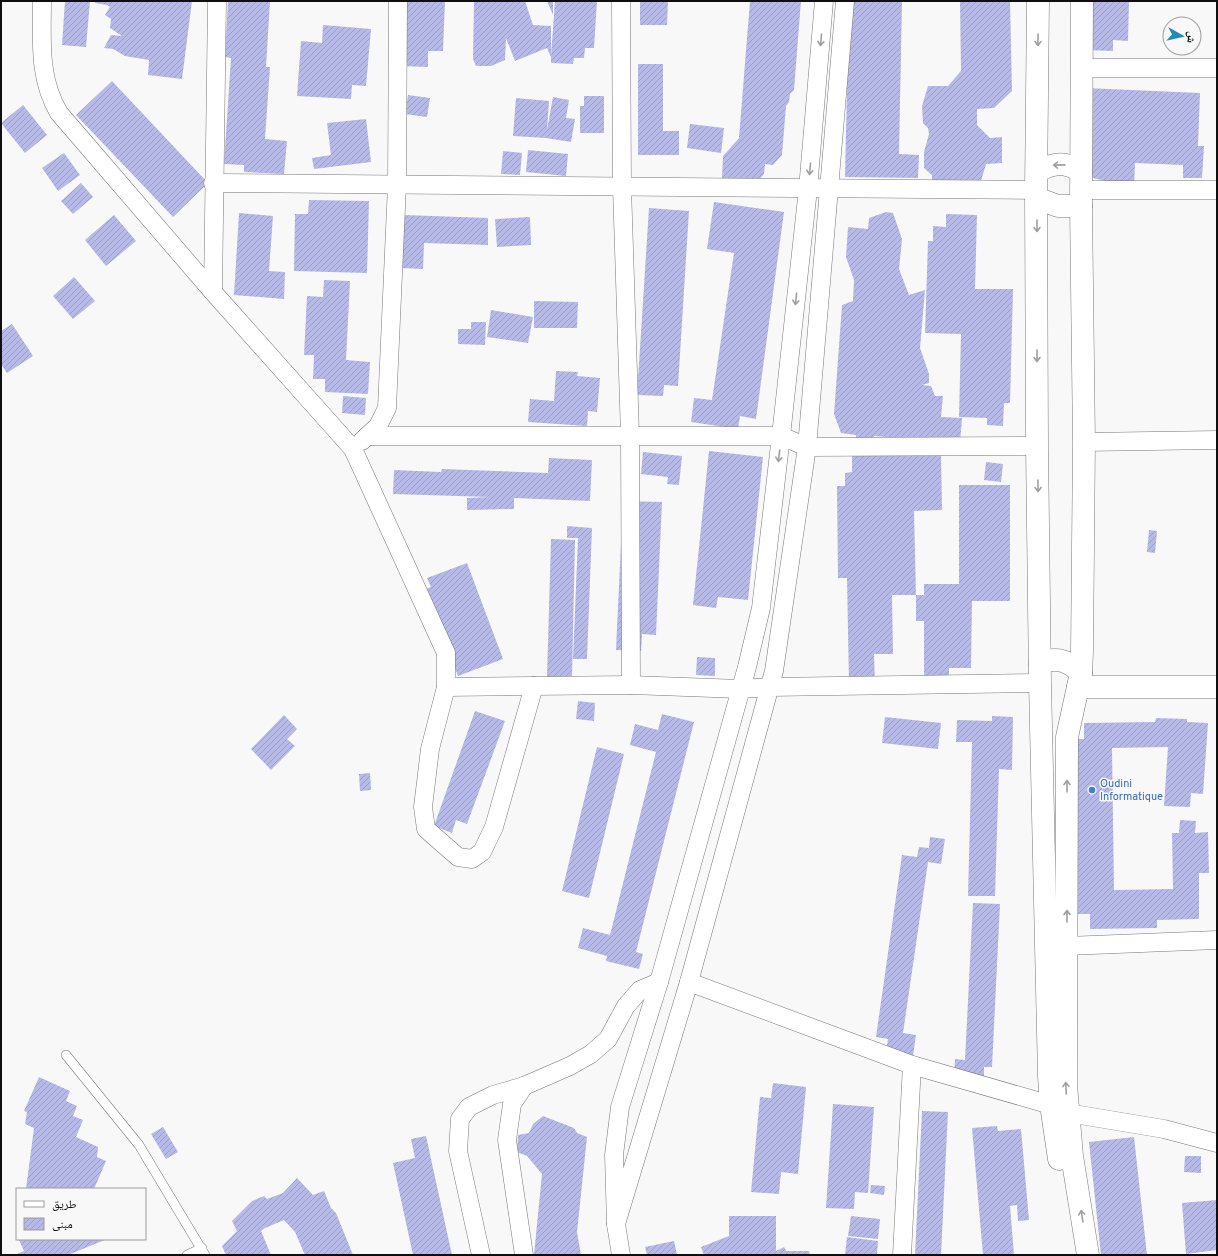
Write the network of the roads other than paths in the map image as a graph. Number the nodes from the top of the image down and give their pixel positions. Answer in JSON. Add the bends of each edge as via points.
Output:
{"nodes":[{"id":1,"x":42,"y":1,"type":"edge"},
{"id":2,"x":217,"y":1,"type":"edge"},
{"id":3,"x":398,"y":1,"type":"edge"},
{"id":4,"x":621,"y":1,"type":"edge"},
{"id":5,"x":824,"y":1,"type":"edge"},
{"id":6,"x":845,"y":1,"type":"edge"},
{"id":7,"x":1038,"y":1,"type":"edge"},
{"id":8,"x":1082,"y":1,"type":"edge"},
{"id":9,"x":1082,"y":68,"type":"junction"},
{"id":10,"x":1217,"y":68,"type":"edge"},
{"id":11,"x":213,"y":183,"type":"junction"},
{"id":12,"x":397,"y":185,"type":"junction"},
{"id":13,"x":622,"y":187,"type":"junction"},
{"id":14,"x":1036,"y":187,"type":"junction"},
{"id":15,"x":808,"y":189,"type":"junction"},
{"id":16,"x":829,"y":189,"type":"junction"},
{"id":17,"x":1081,"y":189,"type":"junction"},
{"id":18,"x":1217,"y":190,"type":"edge"},
{"id":19,"x":213,"y":292,"type":"junction"},
{"id":20,"x":630,"y":435,"type":"junction"},
{"id":21,"x":367,"y":436,"type":"junction"},
{"id":22,"x":782,"y":436,"type":"junction"},
{"id":23,"x":1217,"y":440,"type":"edge"},
{"id":24,"x":1084,"y":442,"type":"junction"},
{"id":25,"x":1038,"y":446,"type":"junction"},
{"id":26,"x":807,"y":447,"type":"junction"},
{"id":27,"x":353,"y":449,"type":"junction"},
{"id":28,"x":1040,"y":680,"type":"junction"},
{"id":29,"x":631,"y":685,"type":"junction"},
{"id":30,"x":534,"y":686,"type":"junction"},
{"id":31,"x":770,"y":686,"type":"junction"},
{"id":32,"x":446,"y":687,"type":"junction"},
{"id":33,"x":1077,"y":687,"type":"junction"},
{"id":34,"x":1217,"y":687,"type":"edge"},
{"id":35,"x":740,"y":689,"type":"junction"},
{"id":36,"x":1217,"y":940,"type":"edge"},
{"id":37,"x":1067,"y":946,"type":"junction"},
{"id":38,"x":660,"y":982,"type":"junction"},
{"id":39,"x":689,"y":982,"type":"junction"},
{"id":40,"x":66,"y":1055,"type":"dead end"},
{"id":41,"x":912,"y":1065,"type":"junction"},
{"id":42,"x":524,"y":1086,"type":"junction"},
{"id":43,"x":1060,"y":1109,"type":"junction"},
{"id":44,"x":1217,"y":1143,"type":"edge"},
{"id":45,"x":616,"y":1224,"type":"junction"},
{"id":46,"x":203,"y":1251,"type":"edge"},
{"id":47,"x":187,"y":1255,"type":"edge"},
{"id":48,"x":481,"y":1255,"type":"edge"},
{"id":49,"x":524,"y":1255,"type":"edge"},
{"id":50,"x":621,"y":1255,"type":"edge"},
{"id":51,"x":902,"y":1255,"type":"edge"},
{"id":52,"x":1073,"y":1255,"type":"edge"},
{"id":53,"x":1088,"y":1255,"type":"edge"}],
"edges":[{"from":1,"to":19,"type":"street","via":[[42,63],[53,102],[66,122]]},
{"from":2,"to":11,"type":"street"},
{"from":3,"to":12,"type":"street"},
{"from":4,"to":13,"type":"street"},
{"from":5,"to":15,"type":"street","one_way":true},
{"from":6,"to":16,"type":"street"},
{"from":7,"to":14,"type":"street","one_way":true},
{"from":8,"to":9,"type":"street"},
{"from":9,"to":10,"type":"street"},
{"from":9,"to":17,"type":"street"},
{"from":11,"to":12,"type":"street"},
{"from":11,"to":19,"type":"street"},
{"from":12,"to":13,"type":"street"},
{"from":12,"to":21,"type":"street","via":[[388,408],[378,426]]},
{"from":13,"to":15,"type":"street"},
{"from":13,"to":20,"type":"street"},
{"from":14,"to":16,"type":"street"},
{"from":14,"to":17,"type":"street","via":[[1058,206]]},
{"from":17,"to":14,"type":"street","one_way":true,"via":[[1070,166],[1059,163],[1047,166]]},
{"from":14,"to":25,"type":"street","one_way":true},
{"from":15,"to":16,"type":"street"},
{"from":15,"to":22,"type":"street","one_way":true},
{"from":16,"to":26,"type":"street"},
{"from":17,"to":18,"type":"street"},
{"from":17,"to":24,"type":"street"},
{"from":19,"to":27,"type":"street"},
{"from":20,"to":21,"type":"street"},
{"from":20,"to":22,"type":"street"},
{"from":20,"to":29,"type":"street"},
{"from":21,"to":27,"type":"street"},
{"from":22,"to":26,"type":"street"},
{"from":22,"to":35,"type":"street","one_way":true,"via":[[761,608]]},
{"from":23,"to":24,"type":"street"},
{"from":24,"to":33,"type":"street","via":[[1082,652]]},
{"from":25,"to":26,"type":"street"},
{"from":25,"to":28,"type":"street","one_way":true},
{"from":26,"to":31,"type":"street","via":[[784,610]]},
{"from":27,"to":32,"type":"street","via":[[446,653]]},
{"from":28,"to":31,"type":"street"},
{"from":28,"to":33,"type":"street","via":[[1057,701]]},
{"from":28,"to":33,"type":"street","via":[[1051,659],[1062,660],[1073,665]]},
{"from":28,"to":43,"type":"street"},
{"from":29,"to":30,"type":"street"},
{"from":29,"to":35,"type":"street"},
{"from":30,"to":32,"type":"street"},
{"from":30,"to":32,"type":"street","via":[[494,827],[482,852],[472,859],[458,857],[426,829],[423,806],[430,749]]},
{"from":31,"to":35,"type":"street"},
{"from":31,"to":39,"type":"street"},
{"from":33,"to":34,"type":"street"},
{"from":37,"to":33,"type":"street","one_way":true,"via":[[1067,737]]},
{"from":35,"to":38,"type":"street"},
{"from":36,"to":37,"type":"street"},
{"from":43,"to":37,"type":"street","one_way":true,"via":[[1066,1085]]},
{"from":38,"to":42,"type":"street","via":[[640,990],[626,1006],[608,1039],[591,1054]]},
{"from":38,"to":45,"type":"street","via":[[620,1107],[614,1155]]},
{"from":39,"to":41,"type":"street"},
{"from":39,"to":45,"type":"street"},
{"from":40,"to":46,"type":"lane","via":[[139,1144]]},
{"from":41,"to":43,"type":"street"},
{"from":41,"to":51,"type":"street"},
{"from":42,"to":48,"type":"street","via":[[493,1095],[469,1107],[460,1119],[458,1151]]},
{"from":42,"to":49,"type":"street","via":[[512,1104],[507,1140]]},
{"from":43,"to":44,"type":"street","via":[[1164,1129]]},
{"from":43,"to":52,"type":"street"},
{"from":53,"to":43,"type":"street","one_way":true,"via":[[1072,1156]]},
{"from":45,"to":50,"type":"street"},
{"from":46,"to":47,"type":"lane"}]}
